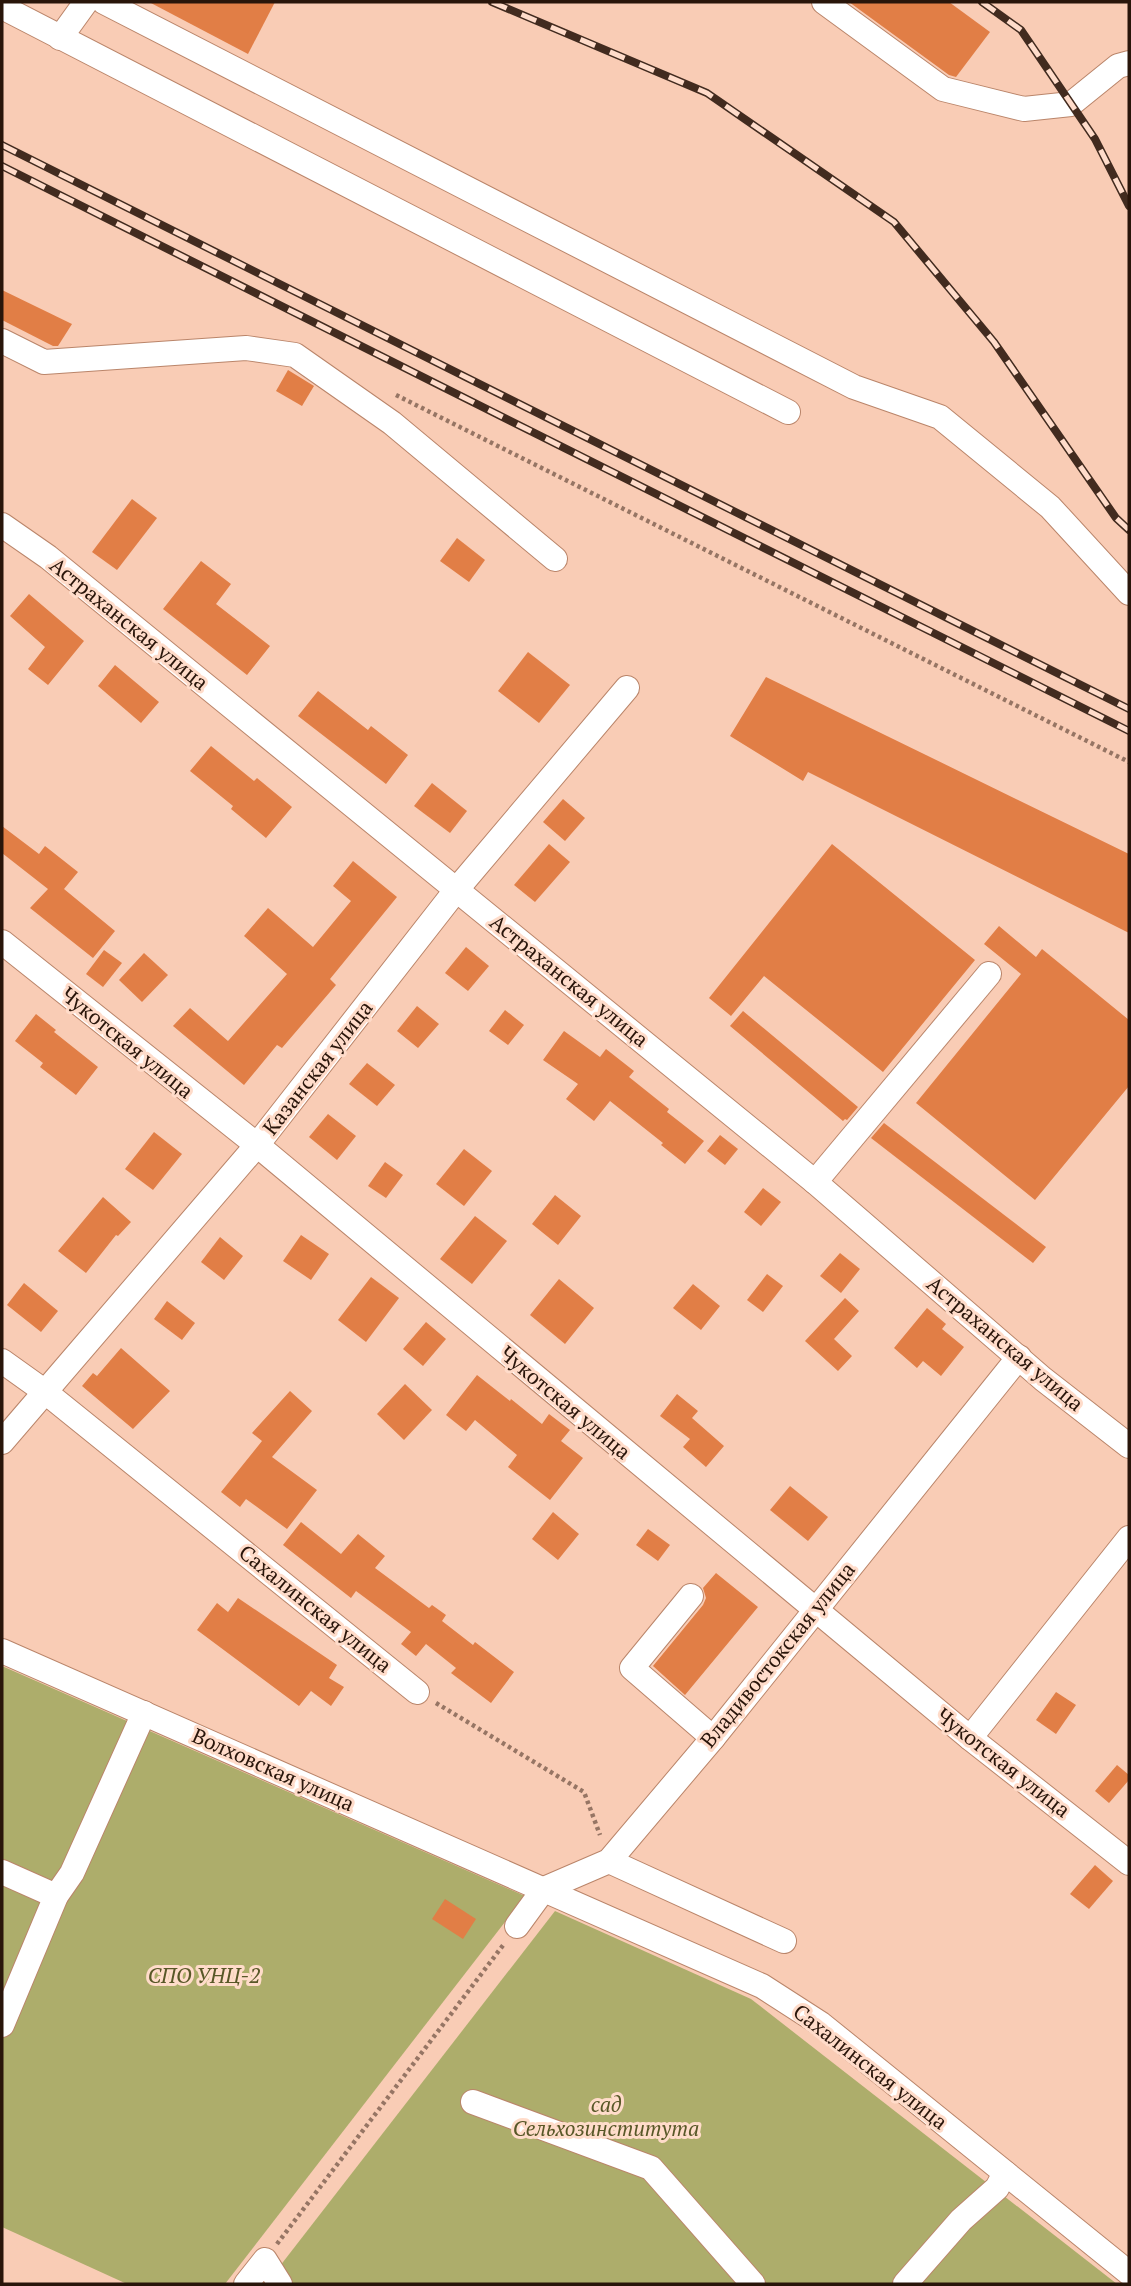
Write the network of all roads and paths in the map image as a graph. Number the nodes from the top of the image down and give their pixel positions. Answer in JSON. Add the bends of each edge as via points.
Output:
{"nodes":[{"id":1,"x":86,"y":2,"type":"edge"},
{"id":2,"x":104,"y":2,"type":"edge"},
{"id":3,"x":824,"y":2,"type":"edge"},
{"id":4,"x":2,"y":7,"type":"edge"},
{"id":5,"x":60,"y":38,"type":"junction"},
{"id":6,"x":1129,"y":63,"type":"edge"},
{"id":7,"x":2,"y":341,"type":"edge"},
{"id":8,"x":392,"y":393,"type":"dead end"},
{"id":9,"x":788,"y":412,"type":"dead end"},
{"id":10,"x":2,"y":525,"type":"edge"},
{"id":11,"x":555,"y":559,"type":"dead end"},
{"id":12,"x":1129,"y":593,"type":"edge"},
{"id":13,"x":627,"y":688,"type":"dead end"},
{"id":14,"x":1129,"y":762,"type":"edge"},
{"id":15,"x":457,"y":889,"type":"junction"},
{"id":16,"x":2,"y":942,"type":"edge"},
{"id":17,"x":989,"y":974,"type":"dead end"},
{"id":18,"x":257,"y":1146,"type":"junction"},
{"id":19,"x":815,"y":1182,"type":"junction"},
{"id":20,"x":1019,"y":1357,"type":"junction"},
{"id":21,"x":2,"y":1361,"type":"edge"},
{"id":22,"x":44,"y":1391,"type":"junction"},
{"id":23,"x":2,"y":1442,"type":"edge"},
{"id":24,"x":1129,"y":1446,"type":"edge"},
{"id":25,"x":1129,"y":1538,"type":"edge"},
{"id":26,"x":691,"y":1596,"type":"dead end"},
{"id":27,"x":814,"y":1610,"type":"junction"},
{"id":28,"x":2,"y":1651,"type":"edge"},
{"id":29,"x":417,"y":1692,"type":"joint"},
{"id":30,"x":144,"y":1713,"type":"junction"},
{"id":31,"x":713,"y":1738,"type":"junction"},
{"id":32,"x":970,"y":1738,"type":"junction"},
{"id":33,"x":609,"y":1861,"type":"junction"},
{"id":34,"x":1129,"y":1863,"type":"edge"},
{"id":35,"x":2,"y":1871,"type":"edge"},
{"id":36,"x":544,"y":1889,"type":"junction"},
{"id":37,"x":56,"y":1896,"type":"junction"},
{"id":38,"x":517,"y":1926,"type":"joint"},
{"id":39,"x":784,"y":1941,"type":"dead end"},
{"id":40,"x":2,"y":2025,"type":"edge"},
{"id":41,"x":473,"y":2102,"type":"dead end"},
{"id":42,"x":1005,"y":2173,"type":"junction"},
{"id":43,"x":265,"y":2260,"type":"junction"},
{"id":44,"x":1129,"y":2273,"type":"edge"},
{"id":45,"x":246,"y":2284,"type":"edge"},
{"id":46,"x":280,"y":2284,"type":"edge"},
{"id":47,"x":753,"y":2284,"type":"edge"},
{"id":48,"x":905,"y":2284,"type":"edge"}],
"edges":[{"from":1,"to":5,"type":"street"},
{"from":2,"to":12,"type":"street","via":[[854,387],[940,416],[1050,507]]},
{"from":3,"to":6,"type":"street","via":[[943,89],[1024,109],[1071,104],[1118,66]]},
{"from":4,"to":5,"type":"street"},
{"from":5,"to":9,"type":"street"},
{"from":7,"to":11,"type":"street","via":[[44,362],[246,348],[295,355],[392,423]]},
{"from":8,"to":14,"type":"path"},
{"from":10,"to":15,"type":"street","name":"Астраханская улица"},
{"from":13,"to":15,"type":"street","name":"Казанская улица"},
{"from":15,"to":18,"type":"street","name":"Казанская улица"},
{"from":15,"to":19,"type":"street","name":"Астраханская улица"},
{"from":16,"to":18,"type":"street","name":"Чукотская улица"},
{"from":17,"to":19,"type":"street"},
{"from":18,"to":22,"type":"street","name":"Казанская улица"},
{"from":18,"to":27,"type":"street","name":"Чукотская улица"},
{"from":19,"to":20,"type":"street","name":"Астраханская улица"},
{"from":20,"to":24,"type":"street","name":"Астраханская улица"},
{"from":20,"to":27,"type":"street","name":"Владивостокская улица"},
{"from":21,"to":22,"type":"street","name":"Сахалинская улица"},
{"from":22,"to":23,"type":"street","name":"Казанская улица"},
{"from":22,"to":29,"type":"street","name":"Сахалинская улица"},
{"from":25,"to":32,"type":"street"},
{"from":26,"to":31,"type":"street","via":[[632,1668]]},
{"from":27,"to":31,"type":"street","name":"Владивостокская улица"},
{"from":27,"to":32,"type":"street","name":"Чукотская улица"},
{"from":28,"to":30,"type":"street","name":"Волховская улица"},
{"from":29,"to":33,"type":"path","via":[[584,1792]]},
{"from":30,"to":36,"type":"street","name":"Волховская улица"},
{"from":30,"to":37,"type":"street","via":[[72,1873]]},
{"from":31,"to":33,"type":"street","name":"Владивостокская улица"},
{"from":32,"to":34,"type":"street","name":"Чукотская улица"},
{"from":33,"to":36,"type":"street","name":"Владивостокская улица"},
{"from":33,"to":39,"type":"street"},
{"from":35,"to":37,"type":"street"},
{"from":36,"to":38,"type":"street"},
{"from":36,"to":42,"type":"street","name":"Сахалинская улица","via":[[762,1986],[821,2024]]},
{"from":37,"to":40,"type":"street"},
{"from":38,"to":43,"type":"path"},
{"from":41,"to":47,"type":"street","via":[[651,2168]]},
{"from":42,"to":44,"type":"street","name":"Сахалинская улица"},
{"from":42,"to":48,"type":"street","via":[[997,2188],[961,2220]]},
{"from":43,"to":45,"type":"street"},
{"from":43,"to":46,"type":"street"}]}
